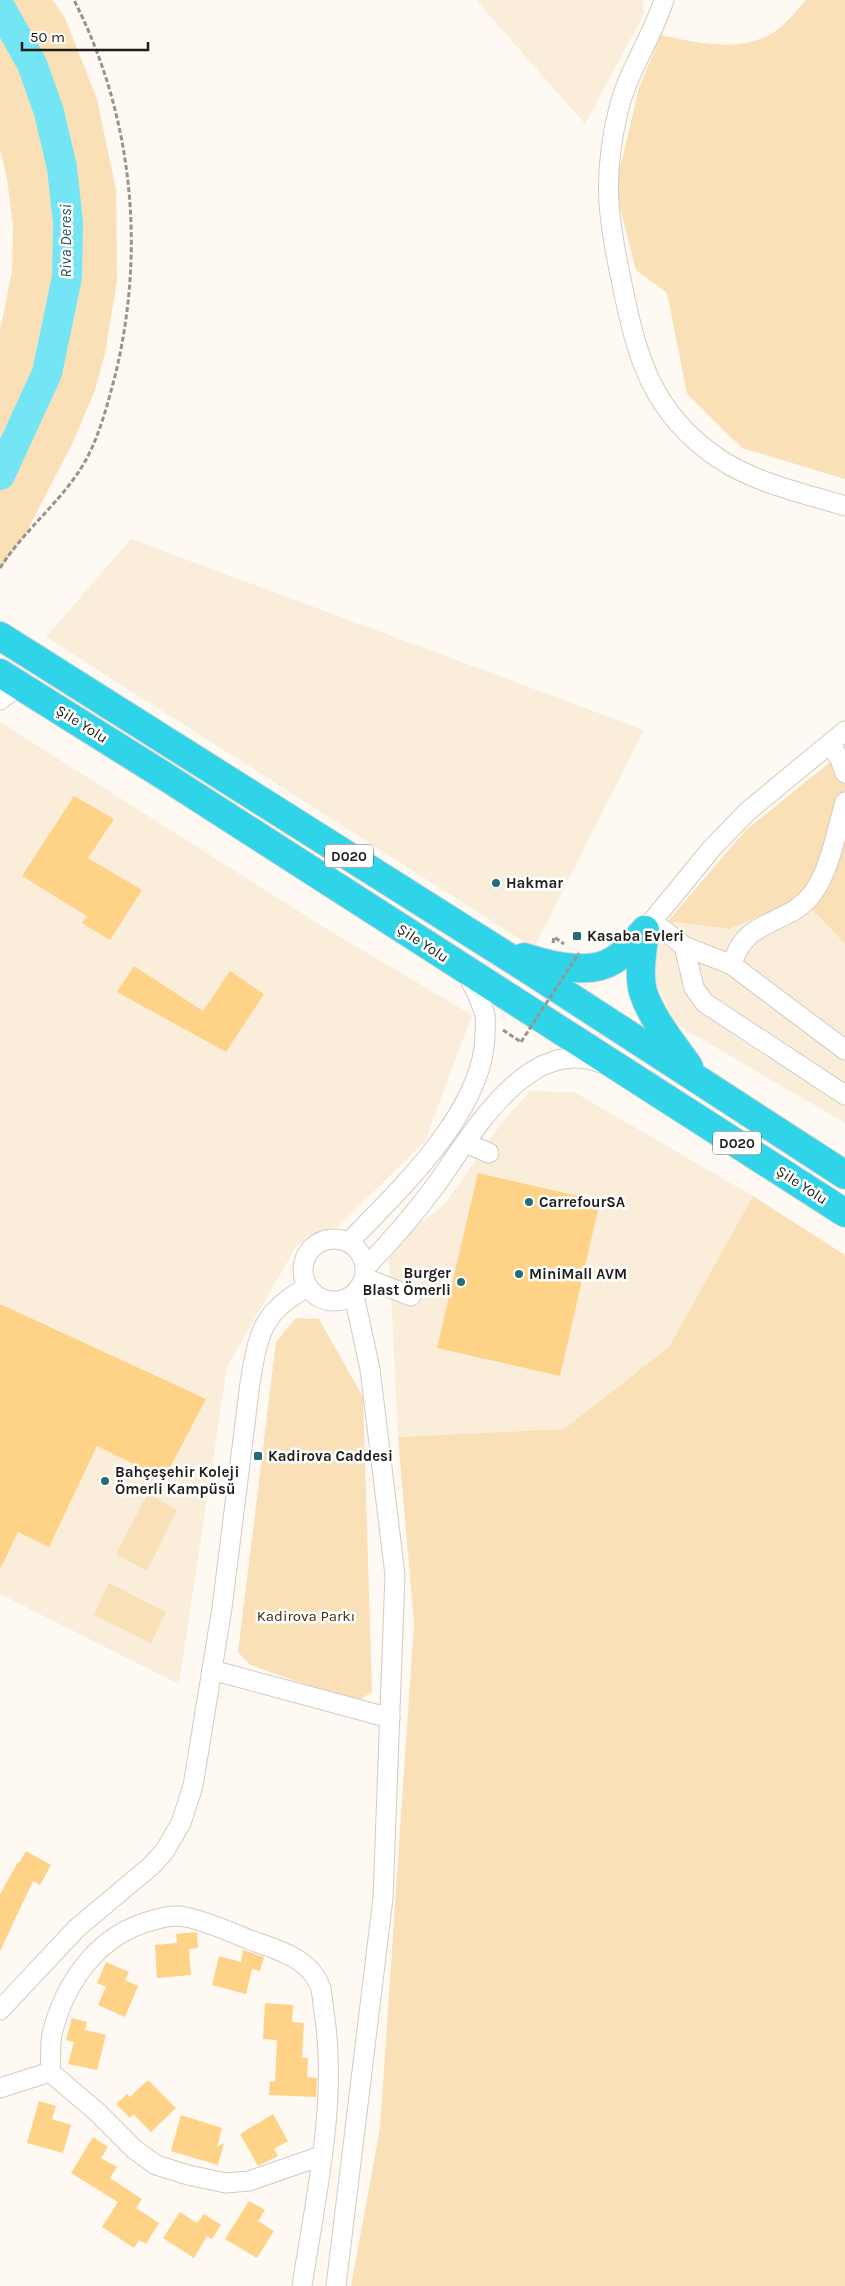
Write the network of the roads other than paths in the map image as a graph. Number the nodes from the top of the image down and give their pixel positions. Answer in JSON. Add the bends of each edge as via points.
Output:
{"nodes":[{"id":1,"x":664,"y":0,"type":"edge"},
{"id":2,"x":845,"y":506,"type":"edge"},
{"id":3,"x":0,"y":636,"type":"edge"},
{"id":4,"x":6,"y":686,"type":"edge"},
{"id":5,"x":845,"y":731,"type":"edge"},
{"id":6,"x":830,"y":744,"type":"junction"},
{"id":7,"x":845,"y":773,"type":"edge"},
{"id":8,"x":845,"y":802,"type":"edge"},
{"id":9,"x":648,"y":926,"type":"junction"},
{"id":10,"x":684,"y":946,"type":"junction"},
{"id":11,"x":496,"y":948,"type":"junction"},
{"id":12,"x":732,"y":965,"type":"junction"},
{"id":13,"x":466,"y":970,"type":"junction"},
{"id":14,"x":845,"y":1050,"type":"edge"},
{"id":15,"x":628,"y":1074,"type":"junction"},
{"id":16,"x":697,"y":1079,"type":"junction"},
{"id":17,"x":845,"y":1095,"type":"edge"},
{"id":18,"x":466,"y":1143,"type":"junction"},
{"id":19,"x":489,"y":1153,"type":"dead end"},
{"id":20,"x":845,"y":1175,"type":"edge"},
{"id":21,"x":845,"y":1213,"type":"edge"},
{"id":22,"x":349,"y":1242,"type":"junction"},
{"id":23,"x":365,"y":1272,"type":"junction"},
{"id":24,"x":308,"y":1287,"type":"junction"},
{"id":25,"x":354,"y":1295,"type":"junction"},
{"id":26,"x":411,"y":1296,"type":"dead end"},
{"id":27,"x":212,"y":1670,"type":"junction"},
{"id":28,"x":390,"y":1718,"type":"junction"},
{"id":29,"x":0,"y":2010,"type":"edge"},
{"id":30,"x":50,"y":2072,"type":"junction"},
{"id":31,"x":0,"y":2088,"type":"edge"},
{"id":32,"x":321,"y":2156,"type":"junction"},
{"id":33,"x":302,"y":2286,"type":"edge"},
{"id":34,"x":336,"y":2286,"type":"edge"}],
"edges":[{"from":1,"to":2,"type":"street","via":[[618,110],[609,153],[610,227],[637,353],[650,382],[671,414],[718,458],[746,474]]},
{"from":3,"to":11,"type":"highway","name":"Şile Yolu","number":"D020"},
{"from":4,"to":13,"type":"highway","name":"Şile Yolu","number":"D020","via":[[166,776]]},
{"from":5,"to":6,"type":"street"},
{"from":6,"to":7,"type":"street"},
{"from":6,"to":9,"type":"street","via":[[748,811],[712,848]]},
{"from":8,"to":12,"type":"street","via":[[824,871],[813,893],[800,906],[748,935]]},
{"from":9,"to":10,"type":"street"},
{"from":9,"to":11,"type":"highway","via":[[614,961],[597,967],[556,967]]},
{"from":9,"to":16,"type":"highway","via":[[641,969],[643,991],[653,1014]]},
{"from":10,"to":12,"type":"street"},
{"from":10,"to":17,"type":"street","via":[[694,988],[705,1003]]},
{"from":11,"to":16,"type":"highway","name":"Şile Yolu","number":"D020"},
{"from":12,"to":14,"type":"street"},
{"from":13,"to":15,"type":"highway","name":"Şile Yolu","number":"D020"},
{"from":13,"to":22,"type":"street","via":[[485,1016],[485,1051],[478,1075],[454,1122],[403,1187]]},
{"from":15,"to":18,"type":"street","via":[[589,1058],[574,1057],[536,1069],[512,1085]]},
{"from":15,"to":21,"type":"highway","name":"Şile Yolu","number":"D020"},
{"from":16,"to":20,"type":"highway","name":"Şile Yolu","number":"D020"},
{"from":18,"to":19,"type":"street"},
{"from":18,"to":23,"type":"street","via":[[431,1192]]},
{"from":22,"to":23,"type":"street","via":[[363,1257]]},
{"from":22,"to":24,"type":"street","via":[[329,1238],[311,1248],[303,1267]]},
{"from":23,"to":25,"type":"street","via":[[361,1287]]},
{"from":23,"to":26,"type":"street"},
{"from":24,"to":25,"type":"street","via":[[324,1299],[339,1300]]},
{"from":24,"to":27,"type":"street","via":[[271,1314],[258,1342]]},
{"from":25,"to":28,"type":"street","via":[[370,1369],[395,1575]]},
{"from":27,"to":28,"type":"street"},
{"from":27,"to":29,"type":"street","via":[[193,1786],[188,1807],[175,1835],[151,1866],[77,1928]]},
{"from":28,"to":34,"type":"street","via":[[383,1898]]},
{"from":30,"to":31,"type":"street"},
{"from":30,"to":32,"type":"street","via":[[134,2149],[156,2165],[188,2176],[226,2183],[249,2181]]},
{"from":30,"to":32,"type":"street","via":[[52,2036],[62,2005],[90,1957],[134,1926],[158,1918],[184,1916],[284,1952],[309,1968],[320,1986],[329,2067]]},
{"from":32,"to":33,"type":"street"}]}
